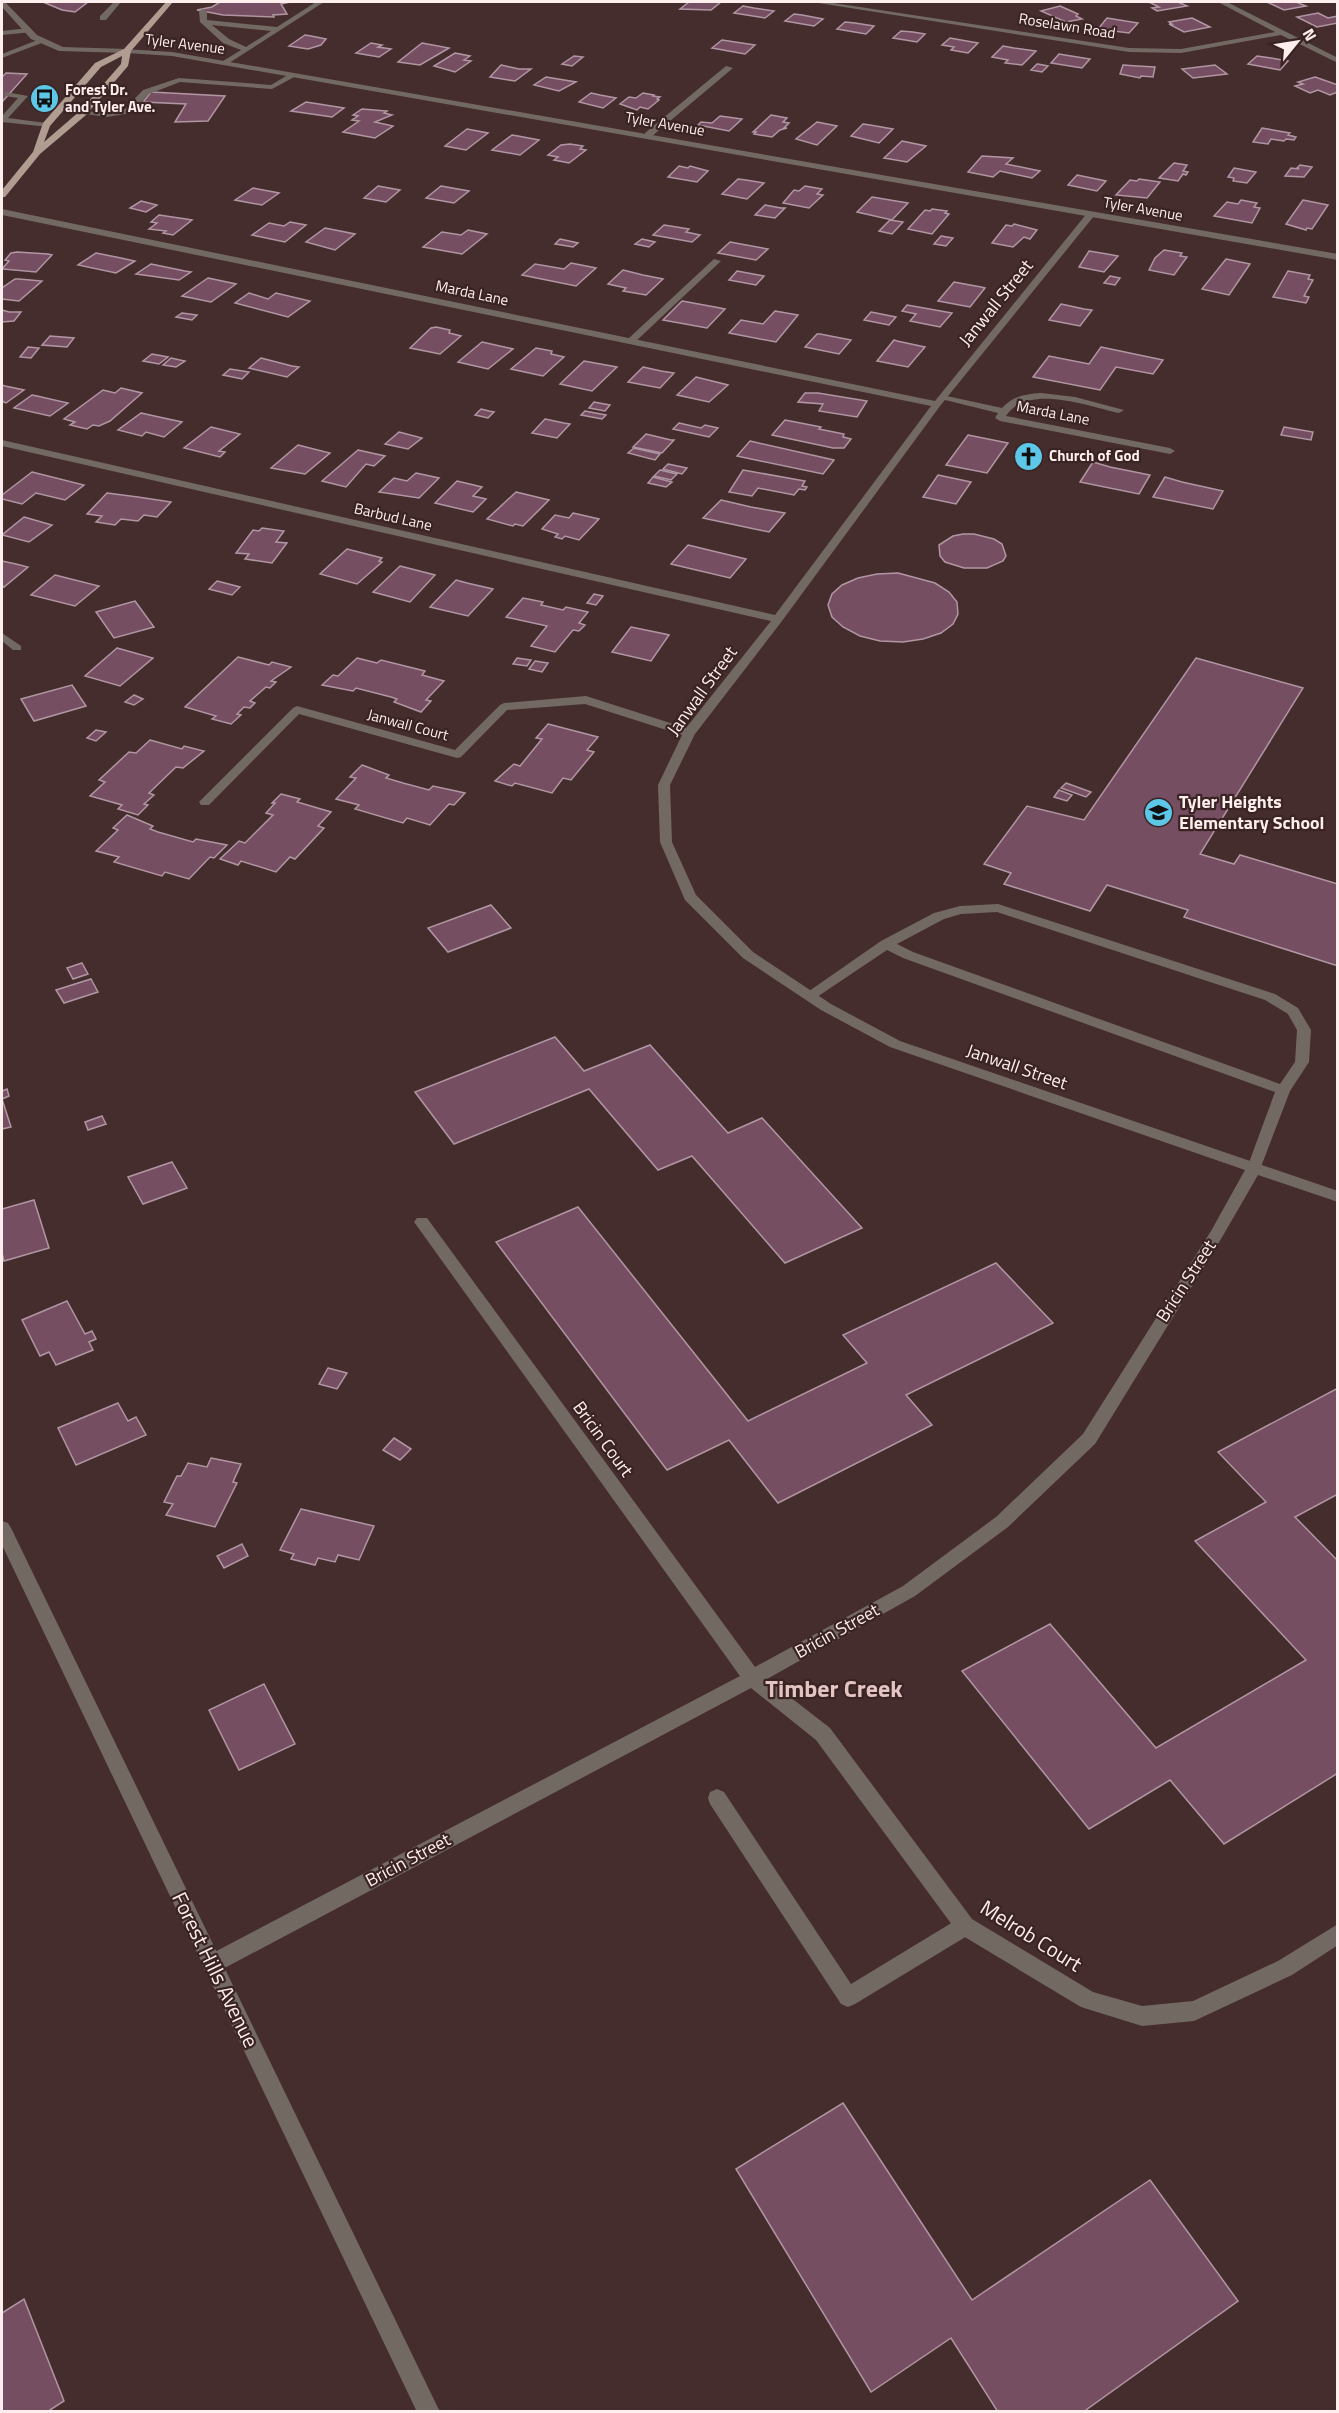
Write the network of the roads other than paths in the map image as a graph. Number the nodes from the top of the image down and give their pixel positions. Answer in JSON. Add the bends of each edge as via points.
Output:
{"nodes":[{"id":1,"x":117,"y":2,"type":"edge"},
{"id":2,"x":169,"y":2,"type":"edge"},
{"id":3,"x":320,"y":2,"type":"edge"},
{"id":4,"x":816,"y":2,"type":"edge"},
{"id":5,"x":1222,"y":2,"type":"edge"},
{"id":6,"x":2,"y":3,"type":"edge"},
{"id":7,"x":203,"y":11,"type":"dead end"},
{"id":8,"x":103,"y":18,"type":"dead end"},
{"id":9,"x":204,"y":22,"type":"junction"},
{"id":10,"x":277,"y":29,"type":"junction"},
{"id":11,"x":29,"y":30,"type":"junction"},
{"id":12,"x":2,"y":33,"type":"edge"},
{"id":13,"x":1279,"y":33,"type":"junction"},
{"id":14,"x":43,"y":41,"type":"junction"},
{"id":15,"x":245,"y":49,"type":"junction"},
{"id":16,"x":127,"y":51,"type":"junction"},
{"id":17,"x":2,"y":56,"type":"edge"},
{"id":18,"x":1338,"y":61,"type":"edge"},
{"id":19,"x":226,"y":63,"type":"junction"},
{"id":20,"x":729,"y":68,"type":"dead end"},
{"id":21,"x":294,"y":75,"type":"junction"},
{"id":22,"x":8,"y":94,"type":"dead end"},
{"id":23,"x":83,"y":113,"type":"junction"},
{"id":24,"x":46,"y":125,"type":"junction"},
{"id":25,"x":648,"y":135,"type":"junction"},
{"id":26,"x":37,"y":152,"type":"junction"},
{"id":27,"x":2,"y":195,"type":"edge"},
{"id":28,"x":2,"y":212,"type":"edge"},
{"id":29,"x":1091,"y":214,"type":"junction"},
{"id":30,"x":1338,"y":256,"type":"edge"},
{"id":31,"x":717,"y":261,"type":"dead end"},
{"id":32,"x":631,"y":342,"type":"junction"},
{"id":33,"x":939,"y":401,"type":"junction"},
{"id":34,"x":1119,"y":410,"type":"dead end"},
{"id":35,"x":1004,"y":411,"type":"junction"},
{"id":36,"x":2,"y":443,"type":"edge"},
{"id":37,"x":1170,"y":451,"type":"dead end"},
{"id":38,"x":778,"y":619,"type":"junction"},
{"id":39,"x":2,"y":636,"type":"edge"},
{"id":40,"x":17,"y":648,"type":"dead end"},
{"id":41,"x":689,"y":733,"type":"junction"},
{"id":42,"x":206,"y":802,"type":"dead end"},
{"id":43,"x":886,"y":944,"type":"junction"},
{"id":44,"x":809,"y":996,"type":"junction"},
{"id":45,"x":1283,"y":1090,"type":"junction"},
{"id":46,"x":1254,"y":1168,"type":"junction"},
{"id":47,"x":1338,"y":1197,"type":"edge"},
{"id":48,"x":422,"y":1222,"type":"dead end"},
{"id":49,"x":2,"y":1528,"type":"edge"},
{"id":50,"x":752,"y":1678,"type":"junction"},
{"id":51,"x":717,"y":1798,"type":"dead end"},
{"id":52,"x":965,"y":1926,"type":"junction"},
{"id":53,"x":1338,"y":1933,"type":"edge"},
{"id":54,"x":213,"y":1964,"type":"junction"},
{"id":55,"x":429,"y":2412,"type":"edge"}],
"edges":[{"from":1,"to":8,"type":"street"},
{"from":2,"to":16,"type":"main road"},
{"from":3,"to":10,"type":"street"},
{"from":4,"to":13,"type":"street","name":"Roselawn Road","via":[[1158,52]]},
{"from":5,"to":13,"type":"street"},
{"from":6,"to":11,"type":"street","name":"Tyler Avenue"},
{"from":7,"to":9,"type":"street"},
{"from":9,"to":10,"type":"street"},
{"from":9,"to":15,"type":"street","via":[[226,41]]},
{"from":10,"to":15,"type":"street"},
{"from":11,"to":12,"type":"street"},
{"from":11,"to":14,"type":"street","name":"Tyler Avenue"},
{"from":13,"to":18,"type":"street"},
{"from":14,"to":16,"type":"street","name":"Tyler Avenue","via":[[62,49]]},
{"from":14,"to":17,"type":"street"},
{"from":15,"to":19,"type":"street"},
{"from":16,"to":19,"type":"street","name":"Tyler Avenue"},
{"from":16,"to":23,"type":"main road","via":[[125,64]]},
{"from":16,"to":24,"type":"main road","via":[[99,64]]},
{"from":19,"to":21,"type":"street","name":"Tyler Avenue"},
{"from":20,"to":25,"type":"street"},
{"from":21,"to":23,"type":"street","via":[[272,87],[179,80],[146,92],[128,111],[107,115]]},
{"from":21,"to":25,"type":"street","name":"Tyler Avenue"},
{"from":22,"to":24,"type":"street","via":[[24,96],[2,120]]},
{"from":23,"to":26,"type":"main road"},
{"from":24,"to":26,"type":"main road"},
{"from":25,"to":29,"type":"street","name":"Tyler Avenue"},
{"from":26,"to":27,"type":"main road"},
{"from":28,"to":32,"type":"street","name":"Marda Lane"},
{"from":29,"to":30,"type":"street","name":"Tyler Avenue"},
{"from":29,"to":33,"type":"street","name":"Janwall Street"},
{"from":31,"to":32,"type":"street"},
{"from":32,"to":33,"type":"street","name":"Marda Lane"},
{"from":33,"to":35,"type":"street","name":"Marda Lane"},
{"from":33,"to":38,"type":"street","name":"Janwall Street"},
{"from":34,"to":35,"type":"street","via":[[1046,394],[1028,397]]},
{"from":35,"to":37,"type":"street","name":"Marda Lane","via":[[1000,418]]},
{"from":36,"to":38,"type":"street","name":"Barbud Lane"},
{"from":38,"to":41,"type":"street","name":"Janwall Street"},
{"from":39,"to":40,"type":"street"},
{"from":41,"to":42,"type":"street","name":"Janwall Court","via":[[586,700],[504,707],[457,754],[297,710]]},
{"from":41,"to":44,"type":"street","name":"Janwall Street","via":[[664,785],[666,842],[690,897],[748,955]]},
{"from":43,"to":44,"type":"street","name":"Bricin Street"},
{"from":43,"to":45,"type":"street"},
{"from":43,"to":45,"type":"street","name":"Bricin Street","via":[[939,916],[960,910],[998,908],[1270,997],[1293,1011],[1304,1030],[1302,1062]]},
{"from":44,"to":46,"type":"street","name":"Janwall Street","via":[[895,1044]]},
{"from":45,"to":46,"type":"street","name":"Bricin Street"},
{"from":46,"to":47,"type":"street","name":"Janwall Street"},
{"from":46,"to":50,"type":"street","name":"Bricin Street","via":[[1089,1439],[1002,1522],[909,1591]]},
{"from":48,"to":50,"type":"street","name":"Bricin Court"},
{"from":49,"to":54,"type":"street","name":"Forest Hills Avenue"},
{"from":50,"to":52,"type":"street","name":"Melrob Court","via":[[823,1734]]},
{"from":50,"to":54,"type":"street","name":"Bricin Street"},
{"from":51,"to":52,"type":"street","via":[[848,1997]]},
{"from":52,"to":53,"type":"street","name":"Melrob Court","via":[[1088,2000],[1142,2016],[1194,2012],[1285,1968]]},
{"from":54,"to":55,"type":"street","name":"Forest Hills Avenue"}]}
